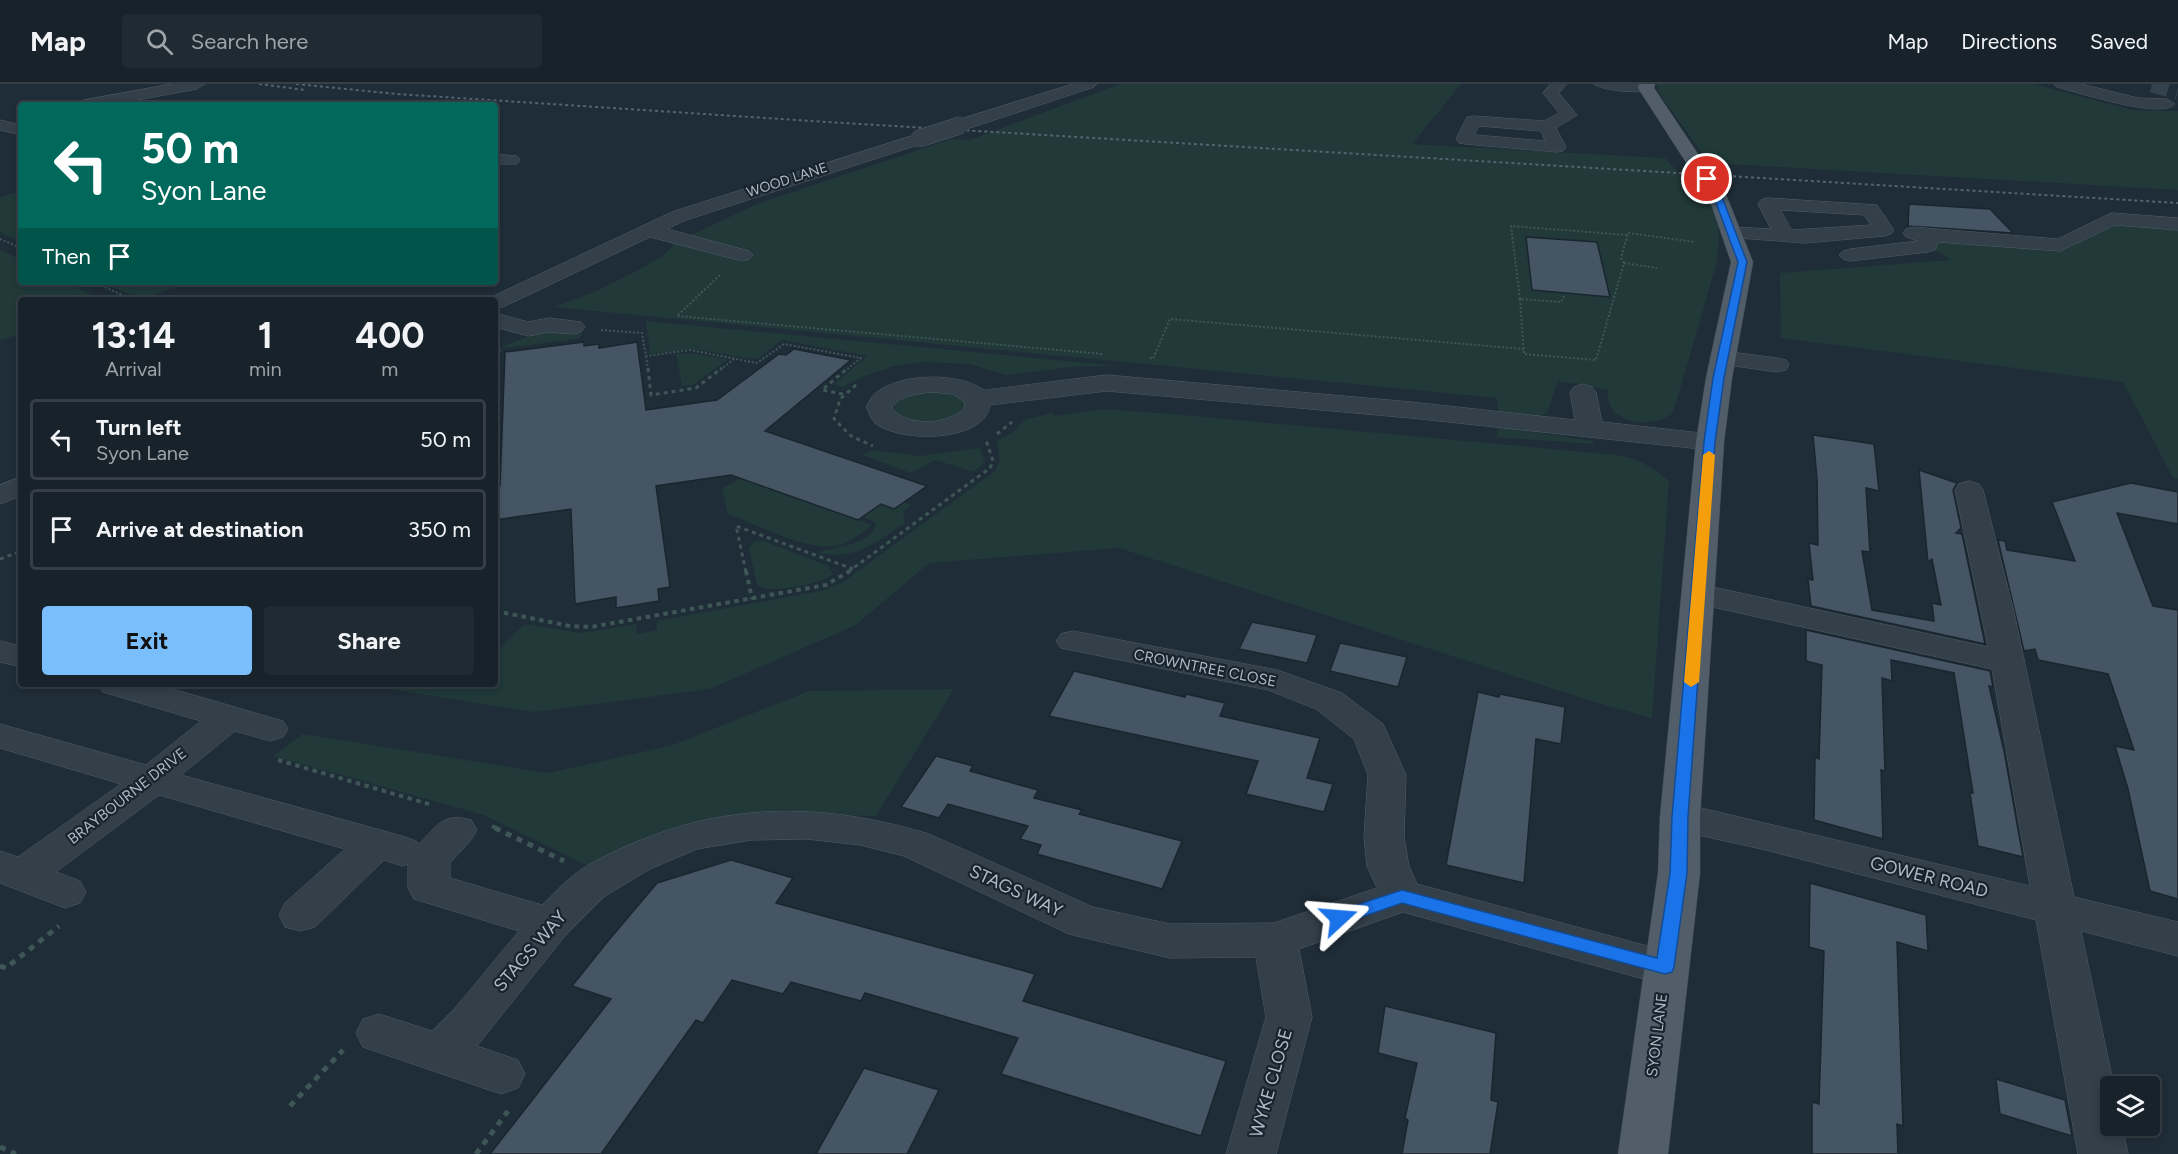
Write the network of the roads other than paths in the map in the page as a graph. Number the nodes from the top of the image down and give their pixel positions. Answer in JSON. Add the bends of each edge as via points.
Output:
{"nodes":[{"id":1,"x":197,"y":84,"type":"edge"},
{"id":2,"x":1089,"y":84,"type":"edge"},
{"id":3,"x":1559,"y":84,"type":"edge"},
{"id":4,"x":1602,"y":84,"type":"edge"},
{"id":5,"x":2062,"y":84,"type":"edge"},
{"id":6,"x":1647,"y":86,"type":"edge"},
{"id":7,"x":100,"y":102,"type":"edge"},
{"id":8,"x":2168,"y":104,"type":"dead end"},
{"id":9,"x":18,"y":117,"type":"edge"},
{"id":10,"x":0,"y":120,"type":"edge"},
{"id":11,"x":0,"y":125,"type":"edge"},
{"id":12,"x":1547,"y":126,"type":"junction"},
{"id":13,"x":18,"y":129,"type":"edge"},
{"id":14,"x":1818,"y":207,"type":"junction"},
{"id":15,"x":2178,"y":224,"type":"edge"},
{"id":16,"x":646,"y":230,"type":"junction"},
{"id":17,"x":1884,"y":230,"type":"junction"},
{"id":18,"x":1733,"y":233,"type":"junction"},
{"id":19,"x":1836,"y":233,"type":"junction"},
{"id":20,"x":1928,"y":235,"type":"junction"},
{"id":21,"x":1790,"y":242,"type":"junction"},
{"id":22,"x":737,"y":247,"type":"road end"},
{"id":23,"x":498,"y":301,"type":"edge"},
{"id":24,"x":498,"y":321,"type":"edge"},
{"id":25,"x":583,"y":328,"type":"road end"},
{"id":26,"x":528,"y":329,"type":"junction"},
{"id":27,"x":502,"y":346,"type":"edge"},
{"id":28,"x":1722,"y":358,"type":"junction"},
{"id":29,"x":1777,"y":365,"type":"dead end"},
{"id":30,"x":1584,"y":392,"type":"dead end"},
{"id":31,"x":977,"y":399,"type":"dead end"},
{"id":32,"x":1590,"y":429,"type":"junction"},
{"id":33,"x":1710,"y":442,"type":"junction"},
{"id":34,"x":18,"y":487,"type":"edge"},
{"id":35,"x":1969,"y":490,"type":"dead end"},
{"id":36,"x":0,"y":495,"type":"edge"},
{"id":37,"x":1699,"y":594,"type":"junction"},
{"id":38,"x":1073,"y":641,"type":"dead end"},
{"id":39,"x":0,"y":651,"type":"edge"},
{"id":40,"x":18,"y":656,"type":"edge"},
{"id":41,"x":2008,"y":662,"type":"junction"},
{"id":42,"x":125,"y":687,"type":"edge"},
{"id":43,"x":230,"y":717,"type":"junction"},
{"id":44,"x":0,"y":736,"type":"edge"},
{"id":45,"x":270,"y":743,"type":"road end"},
{"id":46,"x":153,"y":780,"type":"junction"},
{"id":47,"x":1680,"y":817,"type":"junction"},
{"id":48,"x":461,"y":820,"type":"road end"},
{"id":49,"x":12,"y":870,"type":"edge"},
{"id":50,"x":1402,"y":896,"type":"junction"},
{"id":51,"x":66,"y":906,"type":"road end"},
{"id":52,"x":2056,"y":909,"type":"junction"},
{"id":53,"x":300,"y":915,"type":"dead end"},
{"id":54,"x":550,"y":924,"type":"junction"},
{"id":55,"x":2178,"y":939,"type":"edge"},
{"id":56,"x":1275,"y":940,"type":"junction"},
{"id":57,"x":1665,"y":967,"type":"junction"},
{"id":58,"x":379,"y":1033,"type":"road end"},
{"id":59,"x":441,"y":1053,"type":"junction"},
{"id":60,"x":501,"y":1074,"type":"dead end"},
{"id":61,"x":1648,"y":1153,"type":"edge"},
{"id":62,"x":1251,"y":1154,"type":"edge"},
{"id":63,"x":2103,"y":1154,"type":"edge"}],
"edges":[{"from":1,"to":7,"type":"street"},
{"from":2,"to":16,"type":"street","name":"WOOD LANE","bridge":true,"via":[[700,209]]},
{"from":3,"to":12,"type":"street","via":[[1551,93],[1569,116]]},
{"from":4,"to":6,"type":"street"},
{"from":5,"to":8,"type":"street","via":[[2138,103]]},
{"from":6,"to":18,"type":"main road","name":"SYON LANE","bridge":true,"via":[[1716,192]]},
{"from":9,"to":10,"type":"street"},
{"from":11,"to":13,"type":"street"},
{"from":12,"to":12,"type":"street","via":[[1473,121],[1465,139],[1557,147]]},
{"from":14,"to":17,"type":"street","via":[[1870,210]]},
{"from":14,"to":19,"type":"street"},
{"from":14,"to":21,"type":"street","via":[[1768,204]]},
{"from":15,"to":20,"type":"street","via":[[2112,219],[2060,245]]},
{"from":16,"to":22,"type":"street"},
{"from":16,"to":23,"type":"street","name":"WOOD LANE"},
{"from":17,"to":19,"type":"street"},
{"from":17,"to":20,"type":"street"},
{"from":18,"to":21,"type":"street"},
{"from":18,"to":28,"type":"main road","name":"SYON LANE","via":[[1742,262]]},
{"from":19,"to":21,"type":"street"},
{"from":20,"to":21,"type":"street","via":[[1928,246],[1922,248],[1829,256]]},
{"from":24,"to":26,"type":"street"},
{"from":25,"to":26,"type":"street","via":[[549,325]]},
{"from":26,"to":27,"type":"street"},
{"from":28,"to":29,"type":"street"},
{"from":28,"to":33,"type":"main road","name":"SYON LANE"},
{"from":30,"to":32,"type":"street"},
{"from":31,"to":32,"type":"street","via":[[1107,383]]},
{"from":32,"to":33,"type":"street"},
{"from":33,"to":37,"type":"main road","name":"SYON LANE"},
{"from":34,"to":36,"type":"street"},
{"from":35,"to":41,"type":"street"},
{"from":37,"to":41,"type":"street"},
{"from":37,"to":47,"type":"main road","name":"SYON LANE"},
{"from":38,"to":50,"type":"street","name":"CROWNTREE CLOSE","via":[[1184,650],[1329,701],[1370,733],[1387,775],[1384,837],[1388,867]]},
{"from":39,"to":40,"type":"street"},
{"from":41,"to":52,"type":"street"},
{"from":42,"to":43,"type":"street"},
{"from":43,"to":45,"type":"street"},
{"from":43,"to":46,"type":"street","name":"BRAYBOURNE DRIVE"},
{"from":44,"to":46,"type":"street"},
{"from":46,"to":49,"type":"street","name":"BRAYBOURNE DRIVE"},
{"from":46,"to":53,"type":"street","via":[[389,847]]},
{"from":47,"to":52,"type":"street","name":"GOWER ROAD"},
{"from":47,"to":57,"type":"main road","name":"SYON LANE","via":[[1679,873]]},
{"from":48,"to":54,"type":"street","via":[[429,859],[429,888]]},
{"from":49,"to":51,"type":"street","name":"BRAYBOURNE DRIVE"},
{"from":50,"to":56,"type":"street","name":"STAGS WAY"},
{"from":50,"to":57,"type":"street"},
{"from":52,"to":55,"type":"street","name":"GOWER ROAD"},
{"from":52,"to":63,"type":"street"},
{"from":54,"to":56,"type":"street","name":"STAGS WAY","via":[[590,885],[636,858],[690,836],[751,826],[807,825],[860,831],[915,844],[1084,922],[1170,941]]},
{"from":54,"to":59,"type":"street","name":"STAGS WAY"},
{"from":56,"to":62,"type":"street","name":"WYKE CLOSE","via":[[1289,1017]]},
{"from":57,"to":61,"type":"main road","name":"SYON LANE"},
{"from":58,"to":59,"type":"street"},
{"from":59,"to":60,"type":"street"}]}
